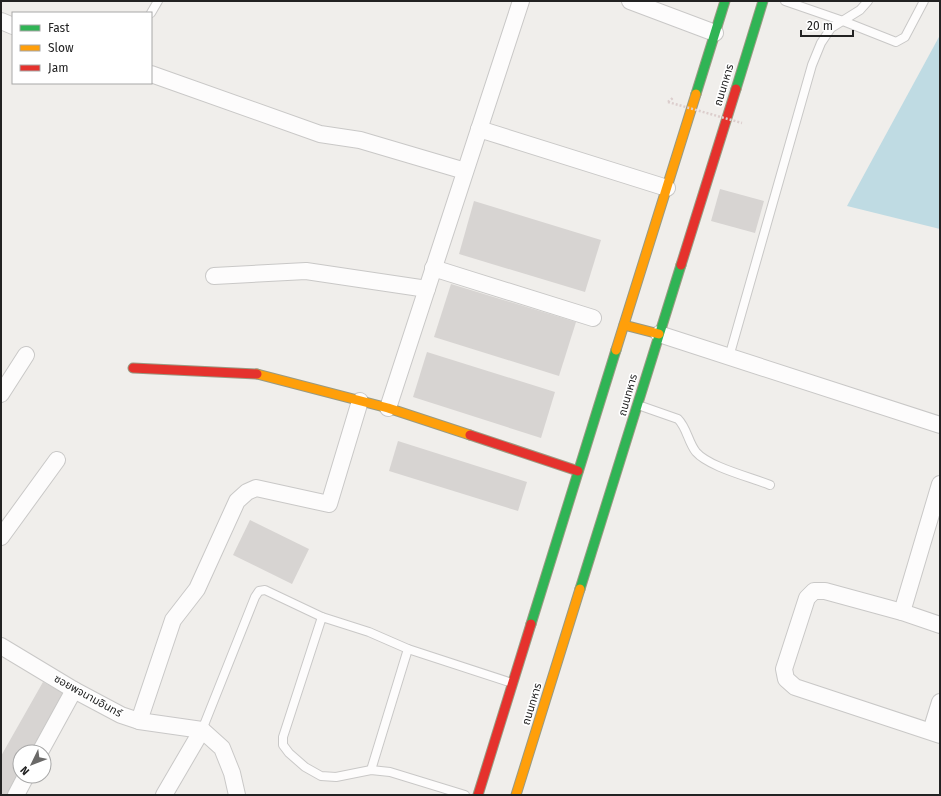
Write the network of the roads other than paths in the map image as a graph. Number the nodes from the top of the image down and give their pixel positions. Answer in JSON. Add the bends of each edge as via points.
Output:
{"nodes":[{"id":1,"x":158,"y":1,"type":"edge"},
{"id":2,"x":521,"y":1,"type":"edge"},
{"id":3,"x":630,"y":1,"type":"edge"},
{"id":4,"x":725,"y":1,"type":"edge"},
{"id":5,"x":763,"y":1,"type":"edge"},
{"id":6,"x":784,"y":1,"type":"edge"},
{"id":7,"x":868,"y":1,"type":"edge"},
{"id":8,"x":924,"y":1,"type":"edge"},
{"id":9,"x":152,"y":12,"type":"edge"},
{"id":10,"x":843,"y":21,"type":"junction"},
{"id":11,"x":1,"y":22,"type":"edge"},
{"id":12,"x":12,"y":26,"type":"edge"},
{"id":13,"x":715,"y":33,"type":"junction"},
{"id":14,"x":152,"y":74,"type":"edge"},
{"id":15,"x":479,"y":129,"type":"junction"},
{"id":16,"x":465,"y":171,"type":"junction"},
{"id":17,"x":667,"y":188,"type":"junction"},
{"id":18,"x":433,"y":268,"type":"junction"},
{"id":19,"x":214,"y":276,"type":"dead end"},
{"id":20,"x":427,"y":288,"type":"junction"},
{"id":21,"x":593,"y":318,"type":"dead end"},
{"id":22,"x":624,"y":325,"type":"junction"},
{"id":23,"x":659,"y":334,"type":"junction"},
{"id":24,"x":26,"y":355,"type":"dead end"},
{"id":25,"x":729,"y":357,"type":"junction"},
{"id":26,"x":133,"y":368,"type":"dead end"},
{"id":27,"x":1,"y":394,"type":"edge"},
{"id":28,"x":360,"y":401,"type":"junction"},
{"id":29,"x":638,"y":405,"type":"junction"},
{"id":30,"x":388,"y":408,"type":"junction"},
{"id":31,"x":940,"y":425,"type":"edge"},
{"id":32,"x":57,"y":460,"type":"dead end"},
{"id":33,"x":578,"y":471,"type":"junction"},
{"id":34,"x":940,"y":484,"type":"edge"},
{"id":35,"x":770,"y":485,"type":"dead end"},
{"id":36,"x":1,"y":537,"type":"edge"},
{"id":37,"x":902,"y":612,"type":"junction"},
{"id":38,"x":322,"y":617,"type":"junction"},
{"id":39,"x":940,"y":625,"type":"edge"},
{"id":40,"x":1,"y":646,"type":"edge"},
{"id":41,"x":408,"y":649,"type":"junction"},
{"id":42,"x":512,"y":684,"type":"junction"},
{"id":43,"x":74,"y":690,"type":"junction"},
{"id":44,"x":940,"y":702,"type":"edge"},
{"id":45,"x":139,"y":721,"type":"junction"},
{"id":46,"x":202,"y":730,"type":"junction"},
{"id":47,"x":935,"y":733,"type":"edge"},
{"id":48,"x":44,"y":744,"type":"edge"},
{"id":49,"x":371,"y":770,"type":"junction"},
{"id":50,"x":22,"y":784,"type":"edge"},
{"id":51,"x":16,"y":795,"type":"edge"},
{"id":52,"x":164,"y":795,"type":"edge"},
{"id":53,"x":237,"y":795,"type":"edge"},
{"id":54,"x":465,"y":795,"type":"edge"},
{"id":55,"x":478,"y":795,"type":"edge"},
{"id":56,"x":516,"y":795,"type":"edge"}],
"edges":[{"from":1,"to":9,"type":"lane"},
{"from":2,"to":15,"type":"street"},
{"from":3,"to":13,"type":"street"},
{"from":4,"to":13,"type":"main road"},
{"from":5,"to":23,"type":"main road","name":"ถนนทหาร"},
{"from":6,"to":10,"type":"lane"},
{"from":7,"to":10,"type":"lane","via":[[860,10]]},
{"from":8,"to":10,"type":"lane","via":[[905,37],[896,42]]},
{"from":10,"to":25,"type":"lane","via":[[831,28],[821,43],[812,65]]},
{"from":11,"to":12,"type":"street"},
{"from":13,"to":17,"type":"main road"},
{"from":14,"to":16,"type":"street","via":[[320,134],[360,140]]},
{"from":15,"to":16,"type":"street"},
{"from":15,"to":17,"type":"street"},
{"from":16,"to":18,"type":"street"},
{"from":17,"to":22,"type":"main road"},
{"from":18,"to":20,"type":"street"},
{"from":18,"to":21,"type":"street"},
{"from":19,"to":20,"type":"street","via":[[306,271]]},
{"from":20,"to":30,"type":"street"},
{"from":22,"to":23,"type":"main road"},
{"from":22,"to":33,"type":"main road"},
{"from":23,"to":25,"type":"street"},
{"from":23,"to":29,"type":"main road","name":"ถนนทหาร"},
{"from":24,"to":27,"type":"street"},
{"from":25,"to":31,"type":"street"},
{"from":26,"to":28,"type":"main road","via":[[254,373]]},
{"from":28,"to":30,"type":"main road"},
{"from":28,"to":45,"type":"street","via":[[329,504],[256,488],[246,492],[237,501],[197,589],[173,620]]},
{"from":29,"to":35,"type":"lane","via":[[678,419],[695,450],[710,462]]},
{"from":29,"to":56,"type":"main road","name":"ถนนทหาร"},
{"from":30,"to":33,"type":"main road"},
{"from":32,"to":36,"type":"street"},
{"from":33,"to":42,"type":"main road"},
{"from":34,"to":37,"type":"street"},
{"from":37,"to":39,"type":"street"},
{"from":37,"to":47,"type":"street","via":[[826,591],[814,591],[807,598],[784,669],[786,679],[795,687]]},
{"from":38,"to":41,"type":"lane","via":[[369,632]]},
{"from":38,"to":46,"type":"lane","via":[[265,590],[259,591]]},
{"from":38,"to":49,"type":"lane","via":[[283,737],[283,745],[288,753],[305,767],[321,776],[336,777]]},
{"from":40,"to":43,"type":"street","name":"ซอยพจนามอินทร์"},
{"from":41,"to":42,"type":"lane"},
{"from":41,"to":49,"type":"lane"},
{"from":42,"to":55,"type":"main road"},
{"from":43,"to":45,"type":"street","name":"ซอยพจนามอินทร์","via":[[120,715]]},
{"from":43,"to":48,"type":"street"},
{"from":44,"to":47,"type":"street"},
{"from":45,"to":46,"type":"street","name":"ซอยพจนามอินทร์"},
{"from":46,"to":52,"type":"street"},
{"from":46,"to":53,"type":"street","via":[[222,748]]},
{"from":49,"to":54,"type":"lane","via":[[390,772]]},
{"from":50,"to":51,"type":"street"}]}
